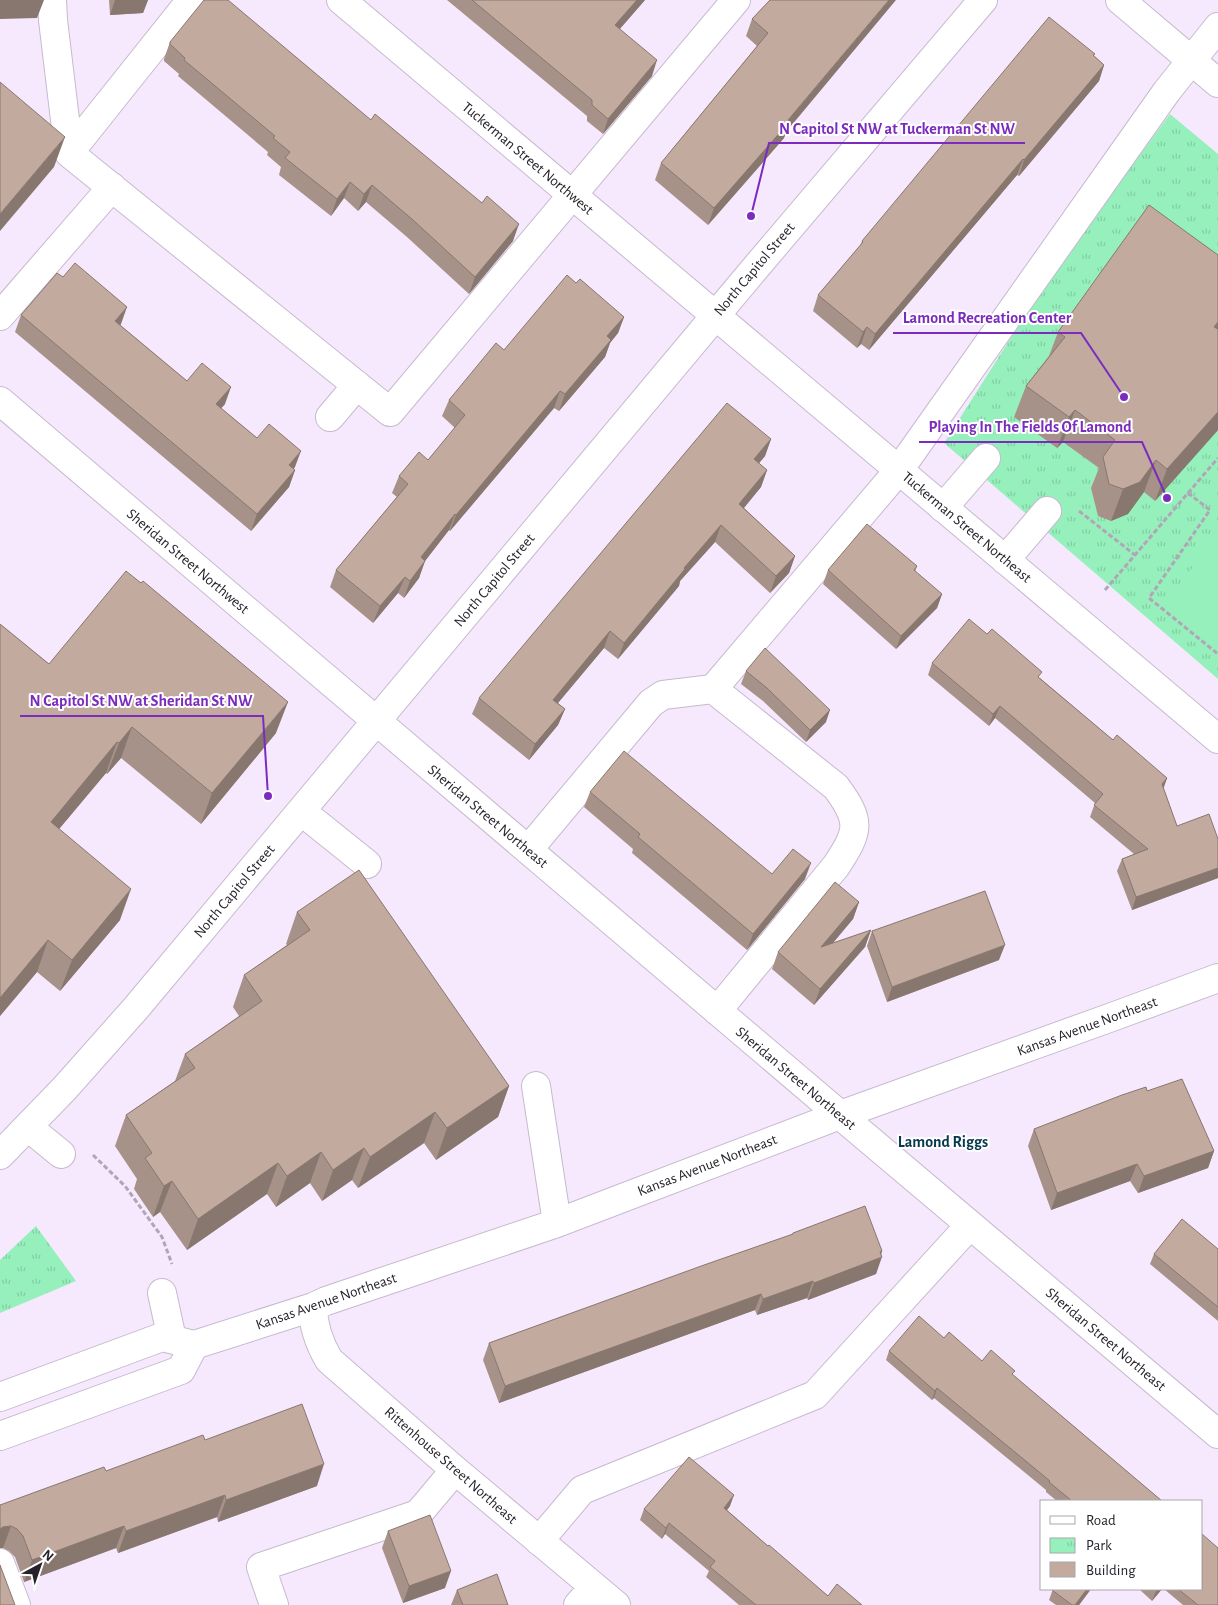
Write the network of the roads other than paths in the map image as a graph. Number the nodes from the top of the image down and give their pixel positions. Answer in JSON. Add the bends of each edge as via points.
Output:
{"nodes":[{"id":1,"x":52,"y":0,"type":"edge"},
{"id":2,"x":191,"y":0,"type":"edge"},
{"id":3,"x":341,"y":0,"type":"edge"},
{"id":4,"x":983,"y":0,"type":"edge"},
{"id":5,"x":1120,"y":0,"type":"edge"},
{"id":6,"x":729,"y":3,"type":"edge"},
{"id":7,"x":1218,"y":27,"type":"edge"},
{"id":8,"x":1191,"y":60,"type":"junction"},
{"id":9,"x":1218,"y":83,"type":"edge"},
{"id":10,"x":70,"y":153,"type":"junction"},
{"id":11,"x":112,"y":187,"type":"junction"},
{"id":12,"x":573,"y":195,"type":"junction"},
{"id":13,"x":0,"y":316,"type":"edge"},
{"id":14,"x":715,"y":316,"type":"junction"},
{"id":15,"x":357,"y":385,"type":"junction"},
{"id":16,"x":0,"y":401,"type":"edge"},
{"id":17,"x":330,"y":417,"type":"dead end"},
{"id":18,"x":986,"y":458,"type":"dead end"},
{"id":19,"x":899,"y":470,"type":"junction"},
{"id":20,"x":944,"y":508,"type":"junction"},
{"id":21,"x":1060,"y":514,"type":"road end"},
{"id":22,"x":1005,"y":560,"type":"junction"},
{"id":23,"x":713,"y":689,"type":"junction"},
{"id":24,"x":376,"y":720,"type":"junction"},
{"id":25,"x":1218,"y":739,"type":"edge"},
{"id":26,"x":300,"y":811,"type":"junction"},
{"id":27,"x":528,"y":850,"type":"junction"},
{"id":28,"x":367,"y":864,"type":"dead end"},
{"id":29,"x":1218,"y":978,"type":"edge"},
{"id":30,"x":717,"y":1010,"type":"junction"},
{"id":31,"x":536,"y":1086,"type":"dead end"},
{"id":32,"x":840,"y":1115,"type":"junction"},
{"id":33,"x":28,"y":1127,"type":"junction"},
{"id":34,"x":61,"y":1154,"type":"dead end"},
{"id":35,"x":0,"y":1155,"type":"edge"},
{"id":36,"x":557,"y":1223,"type":"junction"},
{"id":37,"x":970,"y":1225,"type":"junction"},
{"id":38,"x":169,"y":1283,"type":"road end"},
{"id":39,"x":313,"y":1307,"type":"junction"},
{"id":40,"x":183,"y":1342,"type":"junction"},
{"id":41,"x":0,"y":1397,"type":"edge"},
{"id":42,"x":1218,"y":1434,"type":"edge"},
{"id":43,"x":0,"y":1436,"type":"edge"},
{"id":44,"x":455,"y":1470,"type":"junction"},
{"id":45,"x":539,"y":1540,"type":"junction"},
{"id":46,"x":0,"y":1563,"type":"edge"},
{"id":47,"x":586,"y":1596,"type":"edge"},
{"id":48,"x":16,"y":1605,"type":"edge"},
{"id":49,"x":274,"y":1605,"type":"edge"},
{"id":50,"x":616,"y":1605,"type":"edge"}],
"edges":[{"from":1,"to":10,"type":"street"},
{"from":2,"to":10,"type":"street"},
{"from":3,"to":12,"type":"street","name":"Tuckerman Street Northwest"},
{"from":4,"to":14,"type":"street","name":"North Capitol Street"},
{"from":5,"to":8,"type":"street"},
{"from":6,"to":12,"type":"street"},
{"from":7,"to":8,"type":"street"},
{"from":8,"to":9,"type":"street"},
{"from":8,"to":19,"type":"street"},
{"from":10,"to":11,"type":"street"},
{"from":11,"to":13,"type":"street"},
{"from":11,"to":15,"type":"street"},
{"from":12,"to":14,"type":"street","name":"Tuckerman Street Northwest"},
{"from":12,"to":15,"type":"street","via":[[390,412]]},
{"from":14,"to":19,"type":"street","name":"Tuckerman Street Northeast"},
{"from":14,"to":24,"type":"street","name":"North Capitol Street"},
{"from":15,"to":17,"type":"street"},
{"from":16,"to":24,"type":"street","name":"Sheridan Street Northwest"},
{"from":18,"to":20,"type":"street"},
{"from":19,"to":20,"type":"street","name":"Tuckerman Street Northeast"},
{"from":19,"to":23,"type":"street"},
{"from":20,"to":22,"type":"street","name":"Tuckerman Street Northeast"},
{"from":21,"to":22,"type":"street"},
{"from":22,"to":25,"type":"street","name":"Tuckerman Street Northeast"},
{"from":23,"to":27,"type":"street","via":[[662,694],[651,703]]},
{"from":23,"to":30,"type":"street","via":[[836,787],[849,805],[855,827],[851,844],[836,866]]},
{"from":24,"to":26,"type":"street","name":"North Capitol Street"},
{"from":24,"to":27,"type":"street","name":"Sheridan Street Northeast"},
{"from":26,"to":28,"type":"street"},
{"from":26,"to":33,"type":"street","name":"North Capitol Street","via":[[99,1051]]},
{"from":27,"to":30,"type":"street","name":"Sheridan Street Northeast"},
{"from":29,"to":32,"type":"street","name":"Kansas Avenue Northeast"},
{"from":30,"to":32,"type":"street","name":"Sheridan Street Northeast"},
{"from":31,"to":36,"type":"street"},
{"from":32,"to":36,"type":"street","name":"Kansas Avenue Northeast"},
{"from":32,"to":37,"type":"street","name":"Sheridan Street Northeast"},
{"from":33,"to":34,"type":"street"},
{"from":33,"to":35,"type":"street","name":"North Capitol Street"},
{"from":36,"to":39,"type":"street","name":"Kansas Avenue Northeast"},
{"from":37,"to":42,"type":"street","name":"Sheridan Street Northeast"},
{"from":37,"to":45,"type":"street","via":[[815,1395],[582,1490]]},
{"from":38,"to":40,"type":"street"},
{"from":39,"to":40,"type":"street","name":"Kansas Avenue Northeast"},
{"from":39,"to":44,"type":"street","name":"Rittenhouse Street Northeast","via":[[318,1340],[329,1360]]},
{"from":40,"to":41,"type":"street","name":"Kansas Avenue Northeast","via":[[162,1337]]},
{"from":40,"to":43,"type":"street","via":[[181,1370]]},
{"from":44,"to":45,"type":"street","name":"Rittenhouse Street Northeast"},
{"from":44,"to":49,"type":"street","via":[[418,1514],[261,1567]]},
{"from":45,"to":47,"type":"street","name":"Rittenhouse Street Northeast"},
{"from":46,"to":48,"type":"street"},
{"from":47,"to":50,"type":"street","name":"Rittenhouse Street Northeast"}]}
